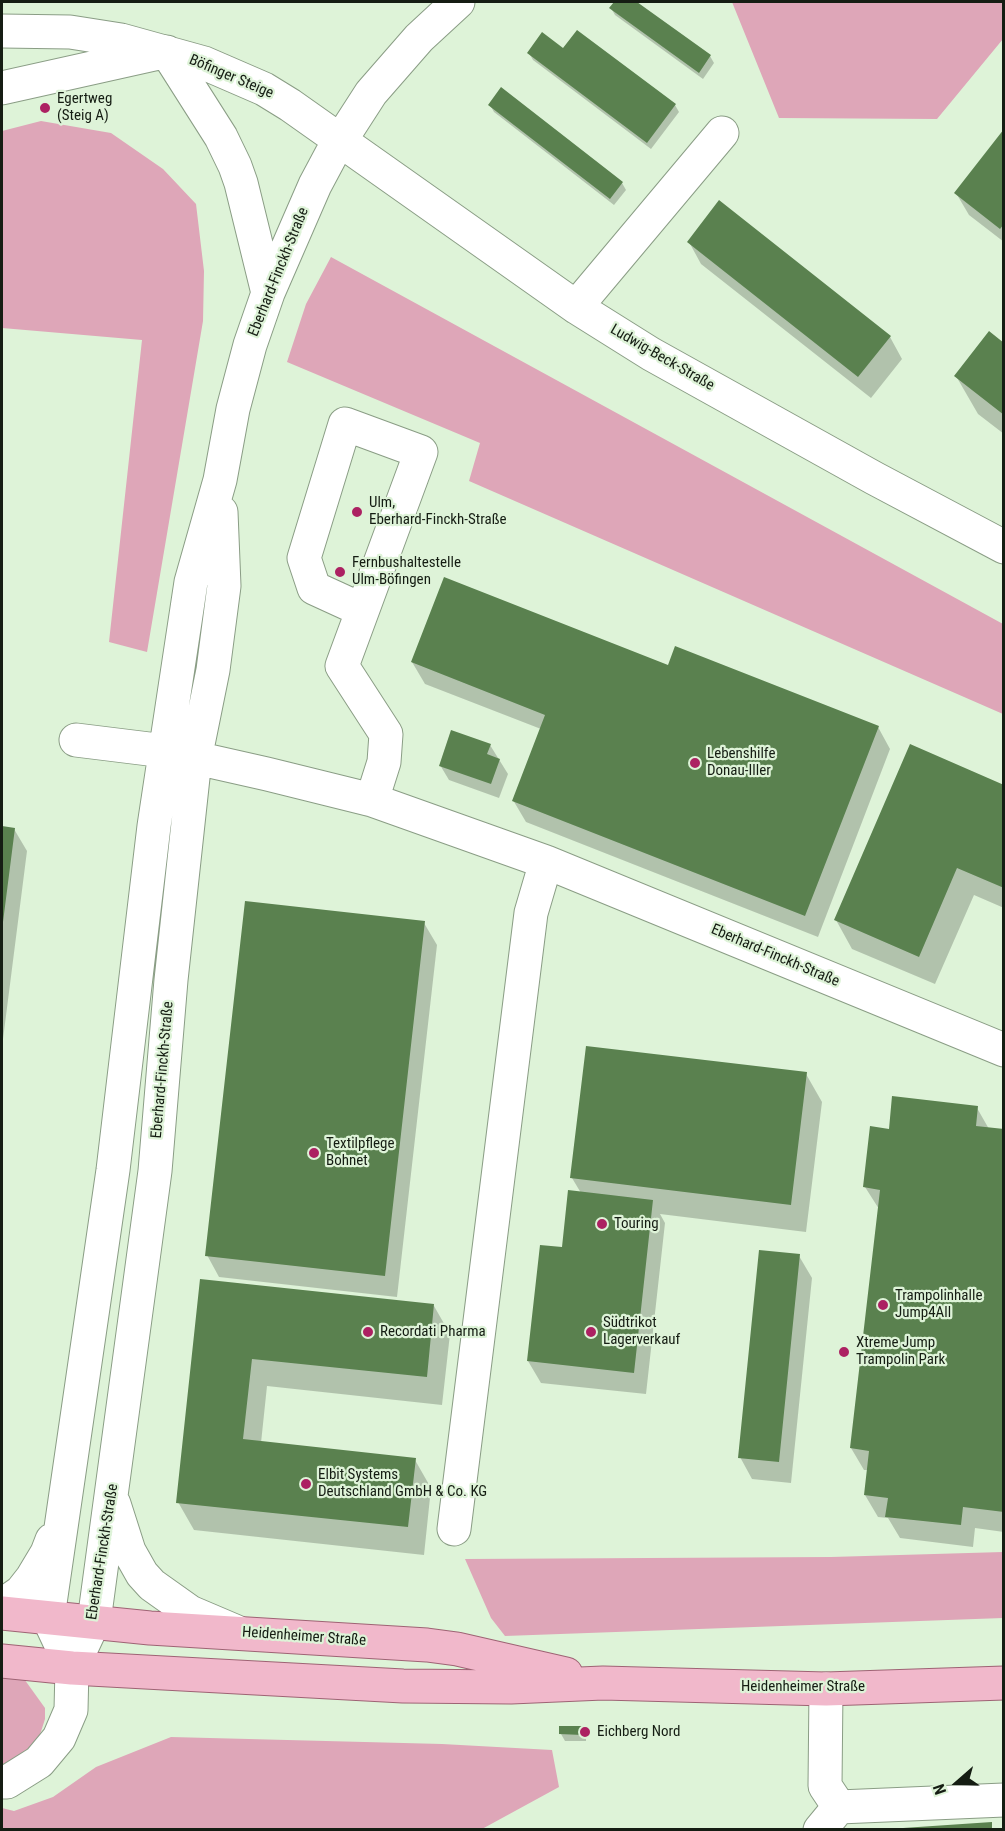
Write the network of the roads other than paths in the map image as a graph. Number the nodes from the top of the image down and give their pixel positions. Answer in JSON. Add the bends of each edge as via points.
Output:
{"nodes":[{"id":1,"x":458,"y":2,"type":"edge"},
{"id":2,"x":2,"y":31,"type":"edge"},
{"id":3,"x":167,"y":52,"type":"junction"},
{"id":4,"x":2,"y":88,"type":"edge"},
{"id":5,"x":722,"y":133,"type":"dead end"},
{"id":6,"x":340,"y":140,"type":"junction"},
{"id":7,"x":268,"y":293,"type":"junction"},
{"id":8,"x":576,"y":307,"type":"junction"},
{"id":9,"x":1004,"y":547,"type":"edge"},
{"id":10,"x":362,"y":610,"type":"junction"},
{"id":11,"x":76,"y":740,"type":"dead end"},
{"id":12,"x":180,"y":755,"type":"junction"},
{"id":13,"x":372,"y":800,"type":"junction"},
{"id":14,"x":546,"y":862,"type":"junction"},
{"id":15,"x":1004,"y":1050,"type":"edge"},
{"id":16,"x":112,"y":1493,"type":"junction"},
{"id":17,"x":64,"y":1508,"type":"junction"},
{"id":18,"x":454,"y":1529,"type":"dead end"},
{"id":19,"x":2,"y":1605,"type":"edge"},
{"id":20,"x":2,"y":1613,"type":"edge"},
{"id":21,"x":48,"y":1617,"type":"junction"},
{"id":22,"x":94,"y":1621,"type":"junction"},
{"id":23,"x":238,"y":1633,"type":"junction"},
{"id":24,"x":2,"y":1661,"type":"edge"},
{"id":25,"x":72,"y":1668,"type":"junction"},
{"id":26,"x":603,"y":1683,"type":"junction"},
{"id":27,"x":1004,"y":1683,"type":"edge"},
{"id":28,"x":826,"y":1689,"type":"junction"},
{"id":29,"x":2,"y":1782,"type":"edge"},
{"id":30,"x":1004,"y":1800,"type":"edge"},
{"id":31,"x":830,"y":1818,"type":"edge"}],
"edges":[{"from":1,"to":6,"type":"street","via":[[381,80]]},
{"from":2,"to":3,"type":"street","name":"Böfinger Steige","via":[[86,34]]},
{"from":3,"to":4,"type":"street"},
{"from":3,"to":6,"type":"street","name":"Böfinger Steige","via":[[264,89]]},
{"from":3,"to":7,"type":"street","via":[[235,166]]},
{"from":5,"to":8,"type":"street"},
{"from":6,"to":7,"type":"street","name":"Eberhard-Finckh-Straße","via":[[315,185]]},
{"from":6,"to":8,"type":"street","name":"Ludwig-Beck-Straße"},
{"from":7,"to":12,"type":"street","name":"Eberhard-Finckh-Straße","via":[[242,375],[220,480],[191,582]]},
{"from":8,"to":9,"type":"street","name":"Ludwig-Beck-Straße","via":[[651,354]]},
{"from":10,"to":10,"type":"street","via":[[314,588],[303,558],[345,424],[421,452]]},
{"from":10,"to":13,"type":"street","via":[[342,666],[386,734],[384,762]]},
{"from":11,"to":12,"type":"street"},
{"from":12,"to":13,"type":"street","name":"Eberhard-Finckh-Straße"},
{"from":12,"to":16,"type":"street","name":"Eberhard-Finckh-Straße","via":[[171,980],[155,1171]]},
{"from":12,"to":17,"type":"street","name":"Eberhard-Finckh-Straße","via":[[154,826],[113,1170]]},
{"from":13,"to":14,"type":"street","name":"Eberhard-Finckh-Straße"},
{"from":14,"to":15,"type":"street","name":"Eberhard-Finckh-Straße"},
{"from":14,"to":18,"type":"street","via":[[531,913]]},
{"from":16,"to":22,"type":"street","name":"Eberhard-Finckh-Straße"},
{"from":16,"to":23,"type":"street","via":[[123,1537],[142,1575],[190,1612]]},
{"from":17,"to":19,"type":"street","via":[[47,1553],[32,1578],[21,1592]]},
{"from":17,"to":21,"type":"street","name":"Eberhard-Finckh-Straße"},
{"from":20,"to":21,"type":"main road","name":"Heidenheimer Straße"},
{"from":21,"to":22,"type":"main road","name":"Heidenheimer Straße"},
{"from":21,"to":25,"type":"street"},
{"from":22,"to":23,"type":"main road","name":"Heidenheimer Straße"},
{"from":22,"to":25,"type":"street","name":"Eberhard-Finckh-Straße"},
{"from":23,"to":26,"type":"main road","name":"Heidenheimer Straße","via":[[457,1649]]},
{"from":24,"to":25,"type":"main road","name":"Heidenheimer Straße"},
{"from":25,"to":26,"type":"main road","name":"Heidenheimer Straße","via":[[403,1686]]},
{"from":25,"to":29,"type":"street","via":[[70,1710],[59,1738],[39,1762]]},
{"from":26,"to":28,"type":"main road","name":"Heidenheimer Straße"},
{"from":27,"to":28,"type":"main road","name":"Heidenheimer Straße"},
{"from":28,"to":31,"type":"street","via":[[825,1786]]},
{"from":30,"to":31,"type":"street"}]}
